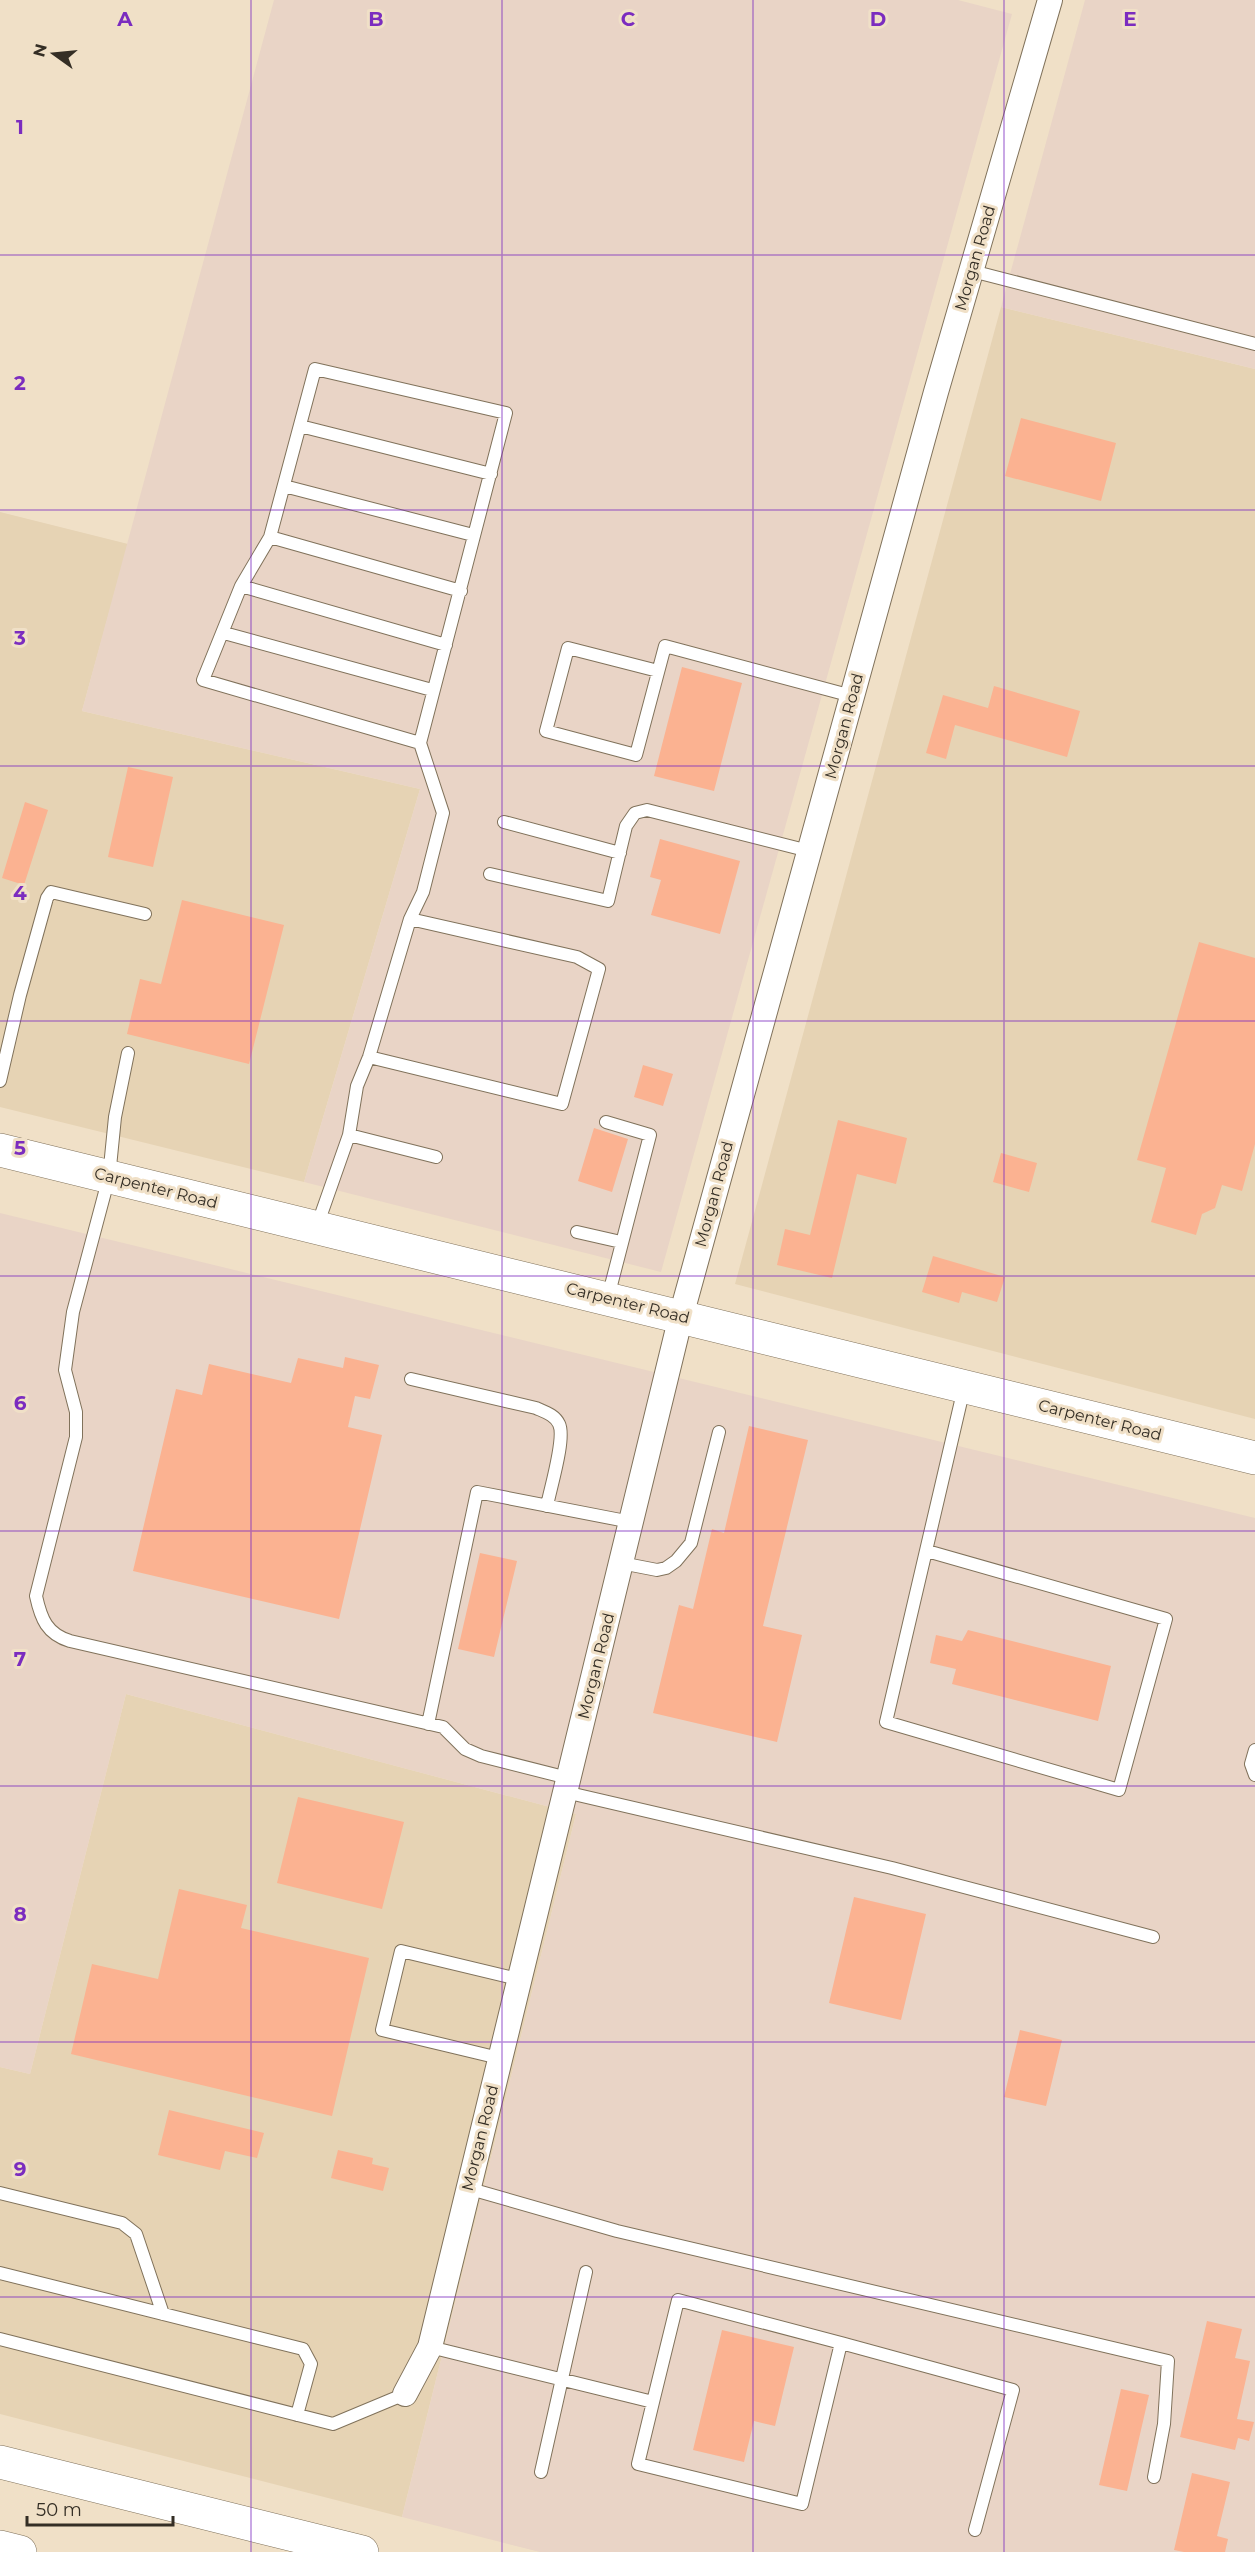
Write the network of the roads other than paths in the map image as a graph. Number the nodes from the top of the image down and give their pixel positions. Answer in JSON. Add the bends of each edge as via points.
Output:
{"nodes":[{"id":1,"x":1050,"y":0,"type":"edge"},
{"id":2,"x":972,"y":271,"type":"junction"},
{"id":3,"x":1255,"y":344,"type":"edge"},
{"id":4,"x":300,"y":426,"type":"junction"},
{"id":5,"x":491,"y":474,"type":"junction"},
{"id":6,"x":284,"y":486,"type":"junction"},
{"id":7,"x":473,"y":535,"type":"junction"},
{"id":8,"x":270,"y":537,"type":"junction"},
{"id":9,"x":241,"y":586,"type":"junction"},
{"id":10,"x":461,"y":591,"type":"junction"},
{"id":11,"x":224,"y":633,"type":"junction"},
{"id":12,"x":446,"y":645,"type":"junction"},
{"id":13,"x":658,"y":671,"type":"junction"},
{"id":14,"x":432,"y":690,"type":"junction"},
{"id":15,"x":852,"y":696,"type":"junction"},
{"id":16,"x":420,"y":742,"type":"junction"},
{"id":17,"x":504,"y":822,"type":"dead end"},
{"id":18,"x":809,"y":851,"type":"junction"},
{"id":19,"x":620,"y":853,"type":"junction"},
{"id":20,"x":490,"y":874,"type":"dead end"},
{"id":21,"x":145,"y":914,"type":"dead end"},
{"id":22,"x":410,"y":919,"type":"junction"},
{"id":23,"x":128,"y":1053,"type":"dead end"},
{"id":24,"x":369,"y":1057,"type":"junction"},
{"id":25,"x":0,"y":1081,"type":"edge"},
{"id":26,"x":606,"y":1122,"type":"dead end"},
{"id":27,"x":349,"y":1135,"type":"junction"},
{"id":28,"x":0,"y":1150,"type":"edge"},
{"id":29,"x":436,"y":1157,"type":"dead end"},
{"id":30,"x":109,"y":1177,"type":"junction"},
{"id":31,"x":316,"y":1227,"type":"junction"},
{"id":32,"x":577,"y":1232,"type":"dead end"},
{"id":33,"x":621,"y":1242,"type":"junction"},
{"id":34,"x":608,"y":1298,"type":"junction"},
{"id":35,"x":681,"y":1316,"type":"junction"},
{"id":36,"x":411,"y":1379,"type":"dead end"},
{"id":37,"x":964,"y":1386,"type":"junction"},
{"id":38,"x":718,"y":1432,"type":"dead end"},
{"id":39,"x":1255,"y":1458,"type":"edge"},
{"id":40,"x":547,"y":1506,"type":"junction"},
{"id":41,"x":631,"y":1522,"type":"junction"},
{"id":42,"x":927,"y":1551,"type":"junction"},
{"id":43,"x":621,"y":1563,"type":"junction"},
{"id":44,"x":428,"y":1724,"type":"junction"},
{"id":45,"x":1255,"y":1750,"type":"edge"},
{"id":46,"x":1255,"y":1776,"type":"edge"},
{"id":47,"x":566,"y":1785,"type":"junction"},
{"id":48,"x":1153,"y":1937,"type":"dead end"},
{"id":49,"x":518,"y":1979,"type":"junction"},
{"id":50,"x":499,"y":2058,"type":"junction"},
{"id":51,"x":467,"y":2188,"type":"junction"},
{"id":52,"x":0,"y":2193,"type":"edge"},
{"id":53,"x":586,"y":2272,"type":"dead end"},
{"id":54,"x":0,"y":2273,"type":"edge"},
{"id":55,"x":163,"y":2314,"type":"junction"},
{"id":56,"x":0,"y":2339,"type":"edge"},
{"id":57,"x":842,"y":2343,"type":"junction"},
{"id":58,"x":430,"y":2347,"type":"junction"},
{"id":59,"x":561,"y":2379,"type":"junction"},
{"id":60,"x":405,"y":2394,"type":"joint"},
{"id":61,"x":653,"y":2402,"type":"junction"},
{"id":62,"x":297,"y":2415,"type":"junction"},
{"id":63,"x":0,"y":2462,"type":"edge"},
{"id":64,"x":541,"y":2472,"type":"dead end"},
{"id":65,"x":1154,"y":2477,"type":"dead end"},
{"id":66,"x":975,"y":2530,"type":"dead end"},
{"id":67,"x":0,"y":2547,"type":"edge"},
{"id":68,"x":20,"y":2552,"type":"edge"},
{"id":69,"x":362,"y":2552,"type":"edge"}],
"edges":[{"from":1,"to":2,"type":"street","name":"Morgan Road"},
{"from":2,"to":3,"type":"lane"},
{"from":2,"to":15,"type":"street","name":"Morgan Road"},
{"from":4,"to":5,"type":"lane"},
{"from":4,"to":5,"type":"lane","via":[[315,369],[506,413]]},
{"from":4,"to":6,"type":"lane"},
{"from":5,"to":7,"type":"lane"},
{"from":6,"to":7,"type":"lane"},
{"from":6,"to":8,"type":"lane"},
{"from":7,"to":10,"type":"lane"},
{"from":8,"to":9,"type":"lane"},
{"from":8,"to":10,"type":"lane"},
{"from":9,"to":11,"type":"lane"},
{"from":9,"to":12,"type":"lane"},
{"from":10,"to":12,"type":"lane"},
{"from":11,"to":14,"type":"lane"},
{"from":11,"to":16,"type":"lane","via":[[203,680]]},
{"from":12,"to":14,"type":"lane"},
{"from":13,"to":13,"type":"lane","via":[[636,755],[546,731],[568,648]]},
{"from":13,"to":15,"type":"lane","via":[[665,646]]},
{"from":14,"to":16,"type":"lane"},
{"from":15,"to":18,"type":"street","name":"Morgan Road"},
{"from":16,"to":22,"type":"lane","via":[[443,813],[423,892]]},
{"from":17,"to":19,"type":"lane"},
{"from":18,"to":19,"type":"lane","via":[[647,810],[635,813],[626,826]]},
{"from":18,"to":35,"type":"street","name":"Morgan Road"},
{"from":19,"to":20,"type":"lane","via":[[608,901]]},
{"from":21,"to":25,"type":"lane","via":[[51,892],[20,995]]},
{"from":22,"to":24,"type":"lane"},
{"from":22,"to":24,"type":"lane","via":[[577,957],[599,969],[562,1104]]},
{"from":23,"to":30,"type":"lane","via":[[115,1117]]},
{"from":24,"to":27,"type":"lane","via":[[357,1086]]},
{"from":26,"to":33,"type":"lane","via":[[650,1135]]},
{"from":27,"to":29,"type":"lane"},
{"from":27,"to":31,"type":"lane"},
{"from":28,"to":30,"type":"main road","name":"Carpenter Road"},
{"from":30,"to":31,"type":"main road","name":"Carpenter Road"},
{"from":30,"to":44,"type":"lane","via":[[73,1312],[65,1370],[78,1422],[36,1596],[42,1620],[48,1630],[70,1641]]},
{"from":31,"to":34,"type":"main road","name":"Carpenter Road"},
{"from":32,"to":33,"type":"lane"},
{"from":33,"to":34,"type":"lane"},
{"from":34,"to":35,"type":"main road","name":"Carpenter Road"},
{"from":35,"to":37,"type":"main road","name":"Carpenter Road"},
{"from":35,"to":41,"type":"street","name":"Morgan Road"},
{"from":36,"to":40,"type":"lane","via":[[536,1408],[556,1419],[561,1427]]},
{"from":37,"to":39,"type":"main road","name":"Carpenter Road"},
{"from":37,"to":42,"type":"lane"},
{"from":38,"to":43,"type":"lane","via":[[691,1543],[666,1568]]},
{"from":40,"to":41,"type":"lane"},
{"from":40,"to":44,"type":"lane","via":[[477,1492]]},
{"from":41,"to":43,"type":"street","name":"Morgan Road"},
{"from":42,"to":42,"type":"lane","via":[[886,1722],[1119,1790],[1166,1619]]},
{"from":43,"to":47,"type":"street","name":"Morgan Road"},
{"from":44,"to":47,"type":"lane","via":[[443,1727],[465,1749]]},
{"from":45,"to":46,"type":"lane","via":[[1251,1764]]},
{"from":47,"to":48,"type":"lane"},
{"from":47,"to":49,"type":"street","name":"Morgan Road"},
{"from":49,"to":50,"type":"street","name":"Morgan Road"},
{"from":49,"to":50,"type":"lane","via":[[400,1951],[382,2030]]},
{"from":50,"to":51,"type":"street","name":"Morgan Road"},
{"from":51,"to":58,"type":"street","name":"Morgan Road"},
{"from":51,"to":65,"type":"lane","via":[[618,2231],[1168,2361],[1164,2424]]},
{"from":52,"to":55,"type":"lane","via":[[122,2223],[136,2234]]},
{"from":53,"to":59,"type":"lane"},
{"from":54,"to":55,"type":"lane"},
{"from":55,"to":62,"type":"lane","via":[[303,2349],[310,2364]]},
{"from":56,"to":62,"type":"lane"},
{"from":57,"to":61,"type":"lane","via":[[678,2300]]},
{"from":57,"to":61,"type":"lane","via":[[802,2504],[638,2464]]},
{"from":57,"to":66,"type":"lane","via":[[1013,2390]]},
{"from":58,"to":59,"type":"lane"},
{"from":58,"to":60,"type":"street","name":"Morgan Road"},
{"from":59,"to":61,"type":"lane"},
{"from":59,"to":64,"type":"lane"},
{"from":60,"to":62,"type":"lane","via":[[333,2424]]},
{"from":63,"to":69,"type":"main road"},
{"from":67,"to":68,"type":"main road"}]}
